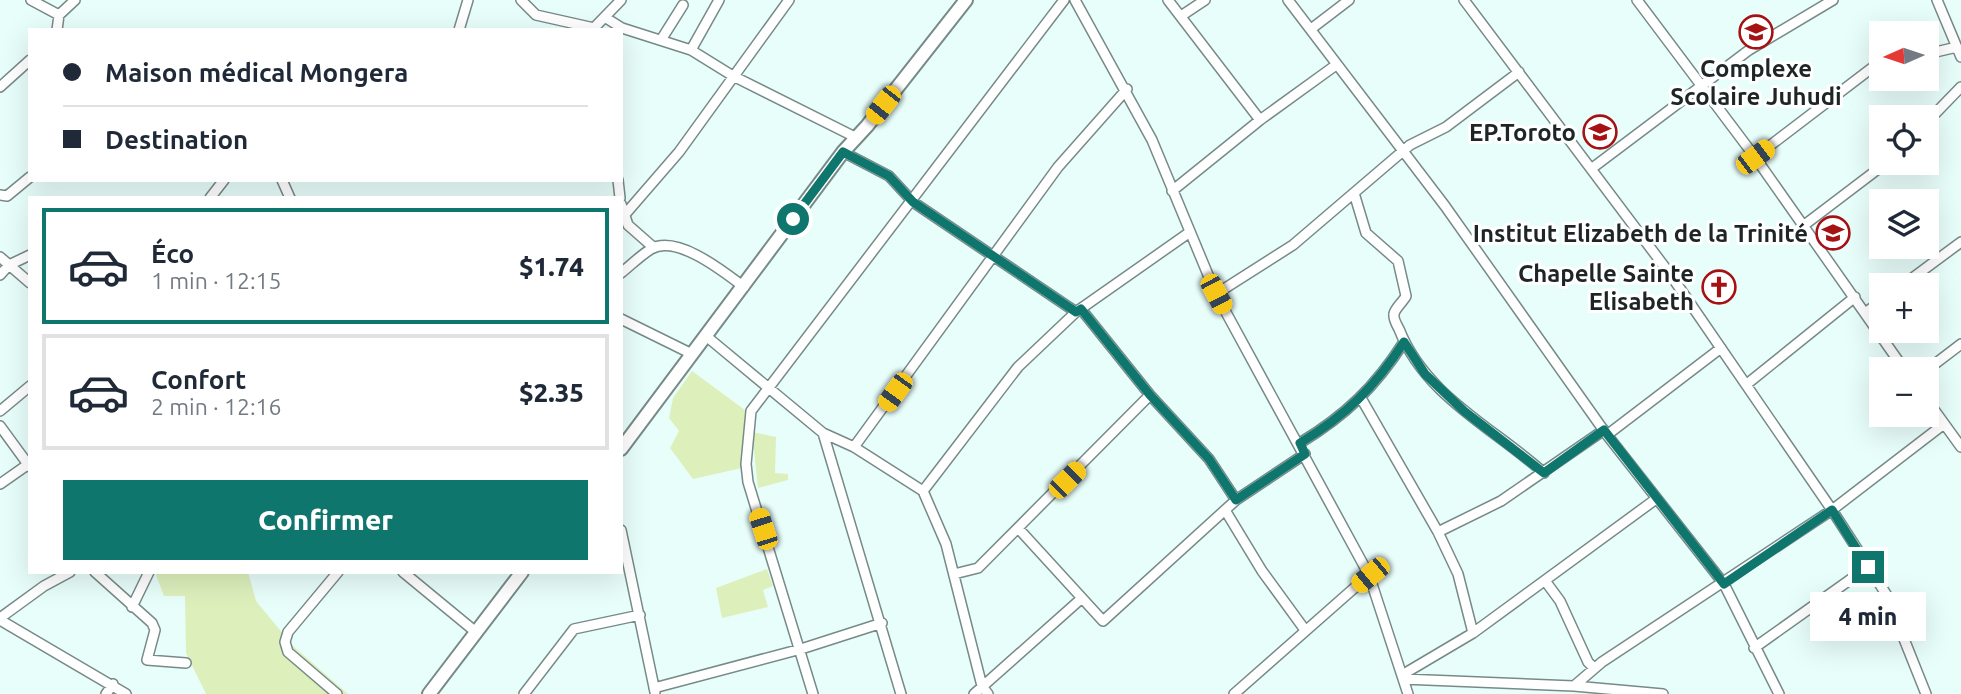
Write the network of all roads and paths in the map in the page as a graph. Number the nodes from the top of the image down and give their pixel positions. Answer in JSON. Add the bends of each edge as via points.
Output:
{"nodes":[{"id":1,"x":31,"y":0,"type":"edge"},
{"id":2,"x":75,"y":0,"type":"edge"},
{"id":3,"x":468,"y":0,"type":"edge"},
{"id":4,"x":521,"y":0,"type":"edge"},
{"id":5,"x":621,"y":0,"type":"edge"},
{"id":6,"x":719,"y":0,"type":"edge"},
{"id":7,"x":789,"y":0,"type":"edge"},
{"id":8,"x":966,"y":0,"type":"edge"},
{"id":9,"x":1064,"y":0,"type":"edge"},
{"id":10,"x":1075,"y":0,"type":"edge"},
{"id":11,"x":1168,"y":0,"type":"edge"},
{"id":12,"x":1205,"y":0,"type":"edge"},
{"id":13,"x":1287,"y":0,"type":"edge"},
{"id":14,"x":1349,"y":0,"type":"edge"},
{"id":15,"x":1464,"y":0,"type":"edge"},
{"id":16,"x":1637,"y":0,"type":"edge"},
{"id":17,"x":1833,"y":0,"type":"edge"},
{"id":18,"x":1937,"y":0,"type":"edge"},
{"id":19,"x":683,"y":5,"type":"dead end"},
{"id":20,"x":59,"y":15,"type":"junction"},
{"id":21,"x":1181,"y":16,"type":"junction"},
{"id":22,"x":606,"y":18,"type":"junction"},
{"id":23,"x":57,"y":28,"type":"edge"},
{"id":24,"x":460,"y":28,"type":"edge"},
{"id":25,"x":589,"y":28,"type":"edge"},
{"id":26,"x":594,"y":28,"type":"edge"},
{"id":27,"x":607,"y":28,"type":"edge"},
{"id":28,"x":622,"y":28,"type":"edge"},
{"id":29,"x":623,"y":28,"type":"edge"},
{"id":30,"x":1311,"y":29,"type":"junction"},
{"id":31,"x":661,"y":40,"type":"junction"},
{"id":32,"x":1957,"y":47,"type":"junction"},
{"id":33,"x":691,"y":50,"type":"junction"},
{"id":34,"x":1939,"y":51,"type":"edge"},
{"id":35,"x":1961,"y":57,"type":"edge"},
{"id":36,"x":28,"y":62,"type":"edge"},
{"id":37,"x":1336,"y":65,"type":"junction"},
{"id":38,"x":1869,"y":70,"type":"edge"},
{"id":39,"x":1520,"y":72,"type":"junction"},
{"id":40,"x":733,"y":76,"type":"junction"},
{"id":41,"x":1701,"y":86,"type":"junction"},
{"id":42,"x":0,"y":87,"type":"edge"},
{"id":43,"x":1961,"y":87,"type":"edge"},
{"id":44,"x":1126,"y":89,"type":"junction"},
{"id":45,"x":1939,"y":109,"type":"edge"},
{"id":46,"x":1260,"y":120,"type":"junction"},
{"id":47,"x":857,"y":138,"type":"junction"},
{"id":48,"x":843,"y":152,"type":"junction"},
{"id":49,"x":1403,"y":152,"type":"junction"},
{"id":50,"x":1755,"y":157,"type":"junction"},
{"id":51,"x":1591,"y":169,"type":"junction"},
{"id":52,"x":1870,"y":175,"type":"edge"},
{"id":53,"x":28,"y":179,"type":"edge"},
{"id":54,"x":223,"y":182,"type":"edge"},
{"id":55,"x":1172,"y":191,"type":"junction"},
{"id":56,"x":1354,"y":193,"type":"junction"},
{"id":57,"x":0,"y":195,"type":"edge"},
{"id":58,"x":212,"y":196,"type":"edge"},
{"id":59,"x":913,"y":202,"type":"junction"},
{"id":60,"x":623,"y":217,"type":"edge"},
{"id":61,"x":623,"y":219,"type":"edge"},
{"id":62,"x":1803,"y":226,"type":"junction"},
{"id":63,"x":1190,"y":233,"type":"junction"},
{"id":64,"x":1961,"y":242,"type":"edge"},
{"id":65,"x":653,"y":247,"type":"junction"},
{"id":66,"x":28,"y":256,"type":"edge"},
{"id":67,"x":0,"y":257,"type":"edge"},
{"id":68,"x":993,"y":259,"type":"junction"},
{"id":69,"x":9,"y":264,"type":"junction"},
{"id":70,"x":623,"y":271,"type":"edge"},
{"id":71,"x":1919,"y":273,"type":"edge"},
{"id":72,"x":0,"y":275,"type":"edge"},
{"id":73,"x":28,"y":281,"type":"edge"},
{"id":74,"x":744,"y":287,"type":"junction"},
{"id":75,"x":1216,"y":294,"type":"junction"},
{"id":76,"x":1855,"y":297,"type":"junction"},
{"id":77,"x":1079,"y":310,"type":"junction"},
{"id":78,"x":1869,"y":311,"type":"edge"},
{"id":79,"x":1866,"y":313,"type":"junction"},
{"id":80,"x":623,"y":320,"type":"edge"},
{"id":81,"x":706,"y":336,"type":"junction"},
{"id":82,"x":1404,"y":342,"type":"junction"},
{"id":83,"x":1961,"y":344,"type":"edge"},
{"id":84,"x":1721,"y":348,"type":"junction"},
{"id":85,"x":690,"y":353,"type":"junction"},
{"id":86,"x":1897,"y":357,"type":"edge"},
{"id":87,"x":1939,"y":361,"type":"edge"},
{"id":88,"x":1747,"y":384,"type":"junction"},
{"id":89,"x":769,"y":386,"type":"junction"},
{"id":90,"x":28,"y":388,"type":"edge"},
{"id":91,"x":1150,"y":395,"type":"junction"},
{"id":92,"x":1361,"y":398,"type":"junction"},
{"id":93,"x":0,"y":411,"type":"edge"},
{"id":94,"x":1939,"y":417,"type":"edge"},
{"id":95,"x":1944,"y":424,"type":"junction"},
{"id":96,"x":0,"y":426,"type":"edge"},
{"id":97,"x":823,"y":433,"type":"junction"},
{"id":98,"x":1605,"y":433,"type":"junction"},
{"id":99,"x":1958,"y":435,"type":"edge"},
{"id":100,"x":1300,"y":443,"type":"junction"},
{"id":101,"x":623,"y":446,"type":"edge"},
{"id":102,"x":854,"y":447,"type":"junction"},
{"id":103,"x":1961,"y":447,"type":"edge"},
{"id":104,"x":1305,"y":454,"type":"junction"},
{"id":105,"x":28,"y":464,"type":"edge"},
{"id":106,"x":28,"y":466,"type":"edge"},
{"id":107,"x":1544,"y":473,"type":"junction"},
{"id":108,"x":0,"y":484,"type":"edge"},
{"id":109,"x":923,"y":491,"type":"junction"},
{"id":110,"x":1657,"y":499,"type":"junction"},
{"id":111,"x":1236,"y":500,"type":"junction"},
{"id":112,"x":1225,"y":510,"type":"junction"},
{"id":113,"x":1832,"y":510,"type":"junction"},
{"id":114,"x":1018,"y":528,"type":"junction"},
{"id":115,"x":1438,"y":532,"type":"junction"},
{"id":116,"x":623,"y":539,"type":"edge"},
{"id":117,"x":1868,"y":567,"type":"junction"},
{"id":118,"x":66,"y":574,"type":"edge"},
{"id":119,"x":97,"y":574,"type":"edge"},
{"id":120,"x":148,"y":574,"type":"edge"},
{"id":121,"x":336,"y":574,"type":"edge"},
{"id":122,"x":405,"y":574,"type":"edge"},
{"id":123,"x":521,"y":574,"type":"edge"},
{"id":124,"x":954,"y":574,"type":"junction"},
{"id":125,"x":1370,"y":575,"type":"junction"},
{"id":126,"x":1546,"y":582,"type":"junction"},
{"id":127,"x":1724,"y":584,"type":"junction"},
{"id":128,"x":1082,"y":598,"type":"junction"},
{"id":129,"x":132,"y":607,"type":"junction"},
{"id":130,"x":640,"y":615,"type":"junction"},
{"id":131,"x":0,"y":619,"type":"edge"},
{"id":132,"x":882,"y":622,"type":"junction"},
{"id":133,"x":1305,"y":630,"type":"junction"},
{"id":134,"x":477,"y":633,"type":"junction"},
{"id":135,"x":1473,"y":633,"type":"junction"},
{"id":136,"x":1754,"y":648,"type":"junction"},
{"id":137,"x":801,"y":649,"type":"junction"},
{"id":138,"x":186,"y":663,"type":"dead end"},
{"id":139,"x":1594,"y":668,"type":"junction"},
{"id":140,"x":1403,"y":677,"type":"junction"},
{"id":141,"x":113,"y":684,"type":"junction"},
{"id":142,"x":1574,"y":686,"type":"junction"},
{"id":143,"x":985,"y":690,"type":"edge"},
{"id":144,"x":654,"y":691,"type":"edge"},
{"id":145,"x":1241,"y":692,"type":"edge"},
{"id":146,"x":1622,"y":692,"type":"edge"},
{"id":147,"x":106,"y":694,"type":"edge"},
{"id":148,"x":126,"y":694,"type":"edge"},
{"id":149,"x":337,"y":694,"type":"edge"},
{"id":150,"x":429,"y":694,"type":"edge"},
{"id":151,"x":524,"y":694,"type":"edge"},
{"id":152,"x":813,"y":694,"type":"edge"},
{"id":153,"x":901,"y":694,"type":"edge"},
{"id":154,"x":974,"y":694,"type":"edge"},
{"id":155,"x":1408,"y":694,"type":"edge"},
{"id":156,"x":1663,"y":694,"type":"edge"},
{"id":157,"x":1779,"y":694,"type":"edge"},
{"id":158,"x":1926,"y":694,"type":"edge"}],
"edges":[{"from":1,"to":20,"type":"street"},
{"from":2,"to":20,"type":"street"},
{"from":3,"to":24,"type":"street"},
{"from":4,"to":25,"type":"street","via":[[536,15]]},
{"from":5,"to":22,"type":"street"},
{"from":6,"to":33,"type":"street"},
{"from":7,"to":40,"type":"street"},
{"from":8,"to":47,"type":"highway"},
{"from":9,"to":59,"type":"street","via":[[992,90]]},
{"from":10,"to":44,"type":"street"},
{"from":11,"to":21,"type":"street"},
{"from":12,"to":21,"type":"street"},
{"from":13,"to":30,"type":"street"},
{"from":14,"to":30,"type":"street"},
{"from":15,"to":39,"type":"street"},
{"from":16,"to":41,"type":"street"},
{"from":17,"to":41,"type":"street","via":[[1769,37]]},
{"from":18,"to":32,"type":"street"},
{"from":19,"to":31,"type":"street"},
{"from":20,"to":23,"type":"street"},
{"from":21,"to":46,"type":"street"},
{"from":22,"to":26,"type":"street"},
{"from":22,"to":27,"type":"street"},
{"from":22,"to":28,"type":"street"},
{"from":29,"to":31,"type":"street"},
{"from":30,"to":37,"type":"street"},
{"from":31,"to":33,"type":"street"},
{"from":32,"to":34,"type":"street"},
{"from":32,"to":35,"type":"street"},
{"from":33,"to":40,"type":"street"},
{"from":36,"to":42,"type":"street"},
{"from":37,"to":46,"type":"street"},
{"from":37,"to":49,"type":"street"},
{"from":38,"to":50,"type":"street"},
{"from":39,"to":49,"type":"street","via":[[1446,127]]},
{"from":39,"to":51,"type":"street"},
{"from":40,"to":47,"type":"street"},
{"from":40,"to":60,"type":"street","via":[[679,152]]},
{"from":41,"to":50,"type":"street"},
{"from":41,"to":51,"type":"street"},
{"from":43,"to":45,"type":"street"},
{"from":44,"to":55,"type":"street"},
{"from":44,"to":68,"type":"street","via":[[1058,167]]},
{"from":46,"to":55,"type":"street"},
{"from":47,"to":48,"type":"highway"},
{"from":48,"to":59,"type":"street","via":[[894,179]]},
{"from":48,"to":74,"type":"highway"},
{"from":49,"to":56,"type":"street"},
{"from":49,"to":98,"type":"street"},
{"from":50,"to":62,"type":"street"},
{"from":51,"to":84,"type":"street"},
{"from":52,"to":62,"type":"street"},
{"from":53,"to":57,"type":"street","via":[[7,196]]},
{"from":54,"to":58,"type":"street"},
{"from":55,"to":63,"type":"street"},
{"from":56,"to":75,"type":"street","via":[[1300,241]]},
{"from":56,"to":82,"type":"street","via":[[1366,233],[1398,261],[1406,296],[1394,315]]},
{"from":59,"to":68,"type":"street"},
{"from":59,"to":89,"type":"street"},
{"from":61,"to":65,"type":"street"},
{"from":62,"to":76,"type":"street"},
{"from":63,"to":75,"type":"street"},
{"from":63,"to":77,"type":"street"},
{"from":64,"to":71,"type":"street"},
{"from":65,"to":70,"type":"street"},
{"from":65,"to":74,"type":"street","via":[[698,254]]},
{"from":66,"to":69,"type":"street"},
{"from":67,"to":69,"type":"street"},
{"from":68,"to":77,"type":"street"},
{"from":68,"to":102,"type":"street"},
{"from":69,"to":72,"type":"street"},
{"from":69,"to":73,"type":"street"},
{"from":74,"to":81,"type":"highway"},
{"from":75,"to":100,"type":"street"},
{"from":76,"to":79,"type":"street"},
{"from":76,"to":88,"type":"street"},
{"from":77,"to":91,"type":"street"},
{"from":77,"to":109,"type":"street","via":[[1005,382]]},
{"from":78,"to":79,"type":"street"},
{"from":79,"to":86,"type":"street"},
{"from":80,"to":85,"type":"street"},
{"from":81,"to":85,"type":"highway"},
{"from":81,"to":89,"type":"street"},
{"from":82,"to":92,"type":"street"},
{"from":82,"to":107,"type":"street","via":[[1425,374],[1464,411]]},
{"from":83,"to":87,"type":"street"},
{"from":84,"to":88,"type":"street"},
{"from":84,"to":98,"type":"street"},
{"from":85,"to":101,"type":"highway"},
{"from":88,"to":113,"type":"street"},
{"from":89,"to":97,"type":"street"},
{"from":89,"to":137,"type":"street","via":[[751,411],[747,473]]},
{"from":90,"to":93,"type":"street"},
{"from":91,"to":111,"type":"street","via":[[1209,459]]},
{"from":91,"to":114,"type":"street"},
{"from":92,"to":100,"type":"street","via":[[1339,419]]},
{"from":92,"to":115,"type":"street"},
{"from":94,"to":95,"type":"street"},
{"from":95,"to":99,"type":"street"},
{"from":95,"to":113,"type":"street"},
{"from":96,"to":105,"type":"street"},
{"from":97,"to":102,"type":"street"},
{"from":97,"to":132,"type":"street"},
{"from":98,"to":107,"type":"street"},
{"from":98,"to":110,"type":"street"},
{"from":99,"to":103,"type":"street"},
{"from":100,"to":104,"type":"street"},
{"from":102,"to":109,"type":"street"},
{"from":104,"to":111,"type":"street"},
{"from":104,"to":125,"type":"street"},
{"from":106,"to":108,"type":"street"},
{"from":107,"to":115,"type":"street","via":[[1501,501]]},
{"from":109,"to":124,"type":"street","via":[[941,529]]},
{"from":110,"to":126,"type":"street"},
{"from":110,"to":127,"type":"street"},
{"from":111,"to":112,"type":"street"},
{"from":112,"to":128,"type":"street","via":[[1104,621]]},
{"from":112,"to":133,"type":"street"},
{"from":113,"to":117,"type":"street"},
{"from":113,"to":127,"type":"street"},
{"from":114,"to":124,"type":"street","via":[[978,568]]},
{"from":114,"to":128,"type":"street"},
{"from":115,"to":135,"type":"street","via":[[1458,574]]},
{"from":116,"to":130,"type":"street"},
{"from":117,"to":136,"type":"street"},
{"from":117,"to":158,"type":"street","via":[[1886,594]]},
{"from":118,"to":131,"type":"street"},
{"from":119,"to":129,"type":"street"},
{"from":120,"to":129,"type":"street"},
{"from":121,"to":149,"type":"street","via":[[288,632],[285,642],[288,652]]},
{"from":122,"to":134,"type":"street"},
{"from":123,"to":134,"type":"highway"},
{"from":124,"to":143,"type":"street"},
{"from":125,"to":133,"type":"street"},
{"from":125,"to":140,"type":"street"},
{"from":126,"to":135,"type":"street"},
{"from":126,"to":139,"type":"street"},
{"from":127,"to":136,"type":"street"},
{"from":127,"to":139,"type":"street"},
{"from":128,"to":143,"type":"street"},
{"from":129,"to":138,"type":"street","via":[[155,630],[147,660]]},
{"from":130,"to":144,"type":"street"},
{"from":130,"to":151,"type":"street","via":[[574,629]]},
{"from":131,"to":141,"type":"street"},
{"from":132,"to":137,"type":"street"},
{"from":132,"to":153,"type":"street"},
{"from":133,"to":145,"type":"street"},
{"from":134,"to":150,"type":"highway"},
{"from":135,"to":140,"type":"street"},
{"from":136,"to":157,"type":"street"},
{"from":137,"to":144,"type":"street"},
{"from":137,"to":152,"type":"street"},
{"from":139,"to":142,"type":"street"},
{"from":140,"to":142,"type":"street"},
{"from":140,"to":155,"type":"street"},
{"from":141,"to":147,"type":"street"},
{"from":141,"to":148,"type":"street"},
{"from":142,"to":146,"type":"street"},
{"from":143,"to":154,"type":"street"},
{"from":146,"to":156,"type":"street"}]}
